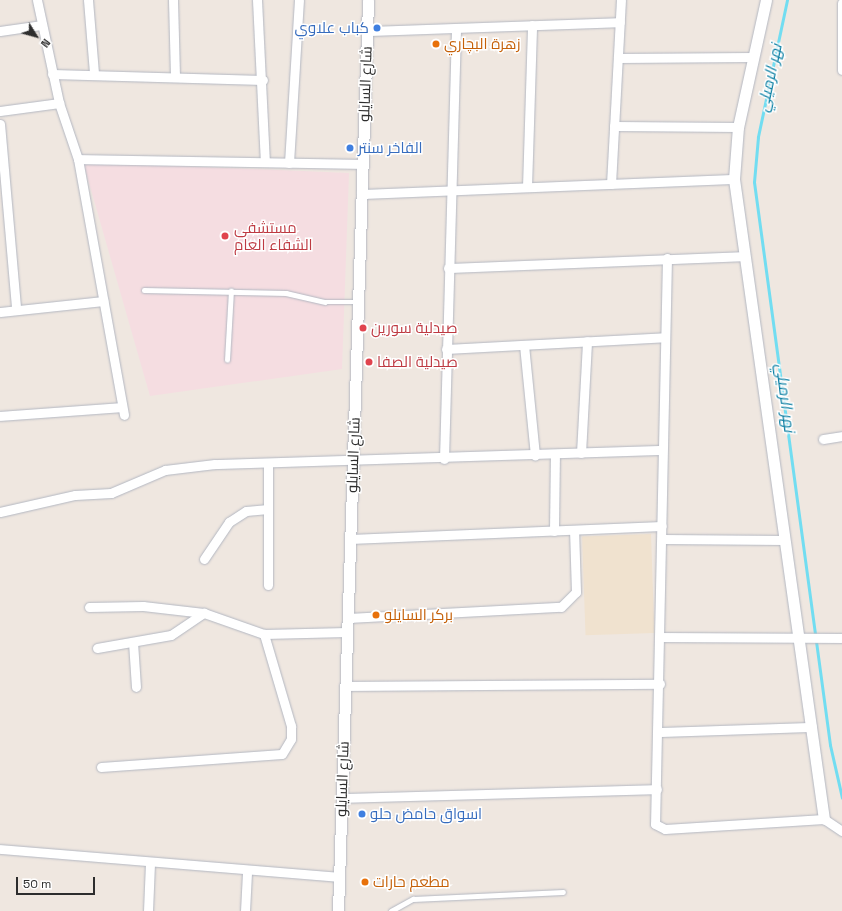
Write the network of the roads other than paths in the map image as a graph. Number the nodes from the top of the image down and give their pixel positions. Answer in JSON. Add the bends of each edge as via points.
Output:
{"nodes":[{"id":1,"x":38,"y":0,"type":"edge"},
{"id":2,"x":88,"y":0,"type":"edge"},
{"id":3,"x":173,"y":0,"type":"edge"},
{"id":4,"x":257,"y":0,"type":"edge"},
{"id":5,"x":299,"y":0,"type":"edge"},
{"id":6,"x":368,"y":0,"type":"edge"},
{"id":7,"x":620,"y":0,"type":"edge"},
{"id":8,"x":766,"y":0,"type":"edge"},
{"id":9,"x":842,"y":2,"type":"edge"},
{"id":10,"x":620,"y":22,"type":"junction"},
{"id":11,"x":41,"y":25,"type":"junction"},
{"id":12,"x":532,"y":25,"type":"junction"},
{"id":13,"x":456,"y":28,"type":"junction"},
{"id":14,"x":0,"y":31,"type":"edge"},
{"id":15,"x":367,"y":31,"type":"junction"},
{"id":16,"x":753,"y":57,"type":"junction"},
{"id":17,"x":618,"y":58,"type":"junction"},
{"id":18,"x":842,"y":70,"type":"edge"},
{"id":19,"x":52,"y":74,"type":"junction"},
{"id":20,"x":94,"y":74,"type":"junction"},
{"id":21,"x":175,"y":76,"type":"junction"},
{"id":22,"x":263,"y":80,"type":"junction"},
{"id":23,"x":59,"y":103,"type":"junction"},
{"id":24,"x":0,"y":111,"type":"edge"},
{"id":25,"x":0,"y":124,"type":"edge"},
{"id":26,"x":614,"y":126,"type":"junction"},
{"id":27,"x":738,"y":127,"type":"junction"},
{"id":28,"x":78,"y":159,"type":"junction"},
{"id":29,"x":265,"y":162,"type":"junction"},
{"id":30,"x":289,"y":163,"type":"junction"},
{"id":31,"x":362,"y":164,"type":"junction"},
{"id":32,"x":734,"y":178,"type":"junction"},
{"id":33,"x":611,"y":184,"type":"junction"},
{"id":34,"x":527,"y":187,"type":"junction"},
{"id":35,"x":450,"y":190,"type":"junction"},
{"id":36,"x":361,"y":194,"type":"junction"},
{"id":37,"x":743,"y":256,"type":"junction"},
{"id":38,"x":667,"y":258,"type":"junction"},
{"id":39,"x":448,"y":268,"type":"junction"},
{"id":40,"x":144,"y":290,"type":"dead end"},
{"id":41,"x":231,"y":291,"type":"junction"},
{"id":42,"x":103,"y":301,"type":"junction"},
{"id":43,"x":358,"y":302,"type":"junction"},
{"id":44,"x":16,"y":308,"type":"junction"},
{"id":45,"x":0,"y":312,"type":"edge"},
{"id":46,"x":665,"y":337,"type":"junction"},
{"id":47,"x":587,"y":341,"type":"junction"},
{"id":48,"x":524,"y":345,"type":"junction"},
{"id":49,"x":446,"y":349,"type":"junction"},
{"id":50,"x":227,"y":360,"type":"dead end"},
{"id":51,"x":0,"y":416,"type":"edge"},
{"id":52,"x":842,"y":436,"type":"edge"},
{"id":53,"x":823,"y":439,"type":"dead end"},
{"id":54,"x":662,"y":450,"type":"junction"},
{"id":55,"x":555,"y":454,"type":"junction"},
{"id":56,"x":581,"y":454,"type":"junction"},
{"id":57,"x":535,"y":455,"type":"junction"},
{"id":58,"x":444,"y":458,"type":"junction"},
{"id":59,"x":353,"y":460,"type":"junction"},
{"id":60,"x":268,"y":464,"type":"junction"},
{"id":61,"x":268,"y":509,"type":"junction"},
{"id":62,"x":0,"y":512,"type":"edge"},
{"id":63,"x":662,"y":526,"type":"junction"},
{"id":64,"x":574,"y":530,"type":"junction"},
{"id":65,"x":554,"y":531,"type":"junction"},
{"id":66,"x":350,"y":539,"type":"junction"},
{"id":67,"x":662,"y":539,"type":"junction"},
{"id":68,"x":784,"y":540,"type":"junction"},
{"id":69,"x":204,"y":559,"type":"dead end"},
{"id":70,"x":268,"y":585,"type":"dead end"},
{"id":71,"x":89,"y":607,"type":"dead end"},
{"id":72,"x":204,"y":613,"type":"junction"},
{"id":73,"x":348,"y":618,"type":"junction"},
{"id":74,"x":347,"y":632,"type":"junction"},
{"id":75,"x":264,"y":634,"type":"junction"},
{"id":76,"x":661,"y":637,"type":"junction"},
{"id":77,"x":842,"y":638,"type":"edge"},
{"id":78,"x":802,"y":639,"type":"junction"},
{"id":79,"x":133,"y":642,"type":"junction"},
{"id":80,"x":97,"y":648,"type":"dead end"},
{"id":81,"x":660,"y":684,"type":"junction"},
{"id":82,"x":345,"y":686,"type":"junction"},
{"id":83,"x":136,"y":687,"type":"dead end"},
{"id":84,"x":812,"y":727,"type":"junction"},
{"id":85,"x":658,"y":732,"type":"junction"},
{"id":86,"x":101,"y":767,"type":"dead end"},
{"id":87,"x":657,"y":789,"type":"junction"},
{"id":88,"x":342,"y":798,"type":"junction"},
{"id":89,"x":824,"y":819,"type":"junction"},
{"id":90,"x":842,"y":831,"type":"edge"},
{"id":91,"x":0,"y":848,"type":"edge"},
{"id":92,"x":150,"y":863,"type":"junction"},
{"id":93,"x":247,"y":872,"type":"junction"},
{"id":94,"x":339,"y":877,"type":"junction"},
{"id":95,"x":563,"y":892,"type":"dead end"},
{"id":96,"x":148,"y":911,"type":"edge"},
{"id":97,"x":245,"y":911,"type":"edge"},
{"id":98,"x":338,"y":911,"type":"edge"},
{"id":99,"x":391,"y":911,"type":"edge"}],
"edges":[{"from":1,"to":11,"type":"street"},
{"from":2,"to":20,"type":"street"},
{"from":3,"to":21,"type":"street"},
{"from":4,"to":22,"type":"street"},
{"from":5,"to":30,"type":"street"},
{"from":6,"to":15,"type":"street","name":"شارع السايلو"},
{"from":7,"to":10,"type":"street"},
{"from":8,"to":16,"type":"street"},
{"from":9,"to":18,"type":"street"},
{"from":10,"to":12,"type":"street"},
{"from":10,"to":17,"type":"street"},
{"from":11,"to":14,"type":"street"},
{"from":11,"to":19,"type":"street"},
{"from":12,"to":13,"type":"street"},
{"from":12,"to":34,"type":"street"},
{"from":13,"to":15,"type":"street"},
{"from":13,"to":35,"type":"street"},
{"from":15,"to":31,"type":"street","name":"شارع السايلو"},
{"from":16,"to":17,"type":"street"},
{"from":16,"to":27,"type":"street"},
{"from":17,"to":26,"type":"street"},
{"from":19,"to":20,"type":"street"},
{"from":19,"to":23,"type":"street"},
{"from":20,"to":21,"type":"street"},
{"from":21,"to":22,"type":"street"},
{"from":22,"to":29,"type":"street"},
{"from":23,"to":24,"type":"street"},
{"from":23,"to":28,"type":"street"},
{"from":25,"to":44,"type":"street"},
{"from":26,"to":27,"type":"street"},
{"from":26,"to":33,"type":"street"},
{"from":27,"to":32,"type":"street"},
{"from":28,"to":29,"type":"street"},
{"from":28,"to":42,"type":"street"},
{"from":29,"to":30,"type":"street"},
{"from":30,"to":31,"type":"street"},
{"from":31,"to":36,"type":"street","name":"شارع السايلو"},
{"from":32,"to":33,"type":"street"},
{"from":32,"to":37,"type":"street"},
{"from":33,"to":34,"type":"street"},
{"from":34,"to":35,"type":"street"},
{"from":35,"to":36,"type":"street"},
{"from":35,"to":39,"type":"street"},
{"from":36,"to":43,"type":"street","name":"شارع السايلو"},
{"from":37,"to":38,"type":"street"},
{"from":37,"to":68,"type":"street"},
{"from":38,"to":39,"type":"street"},
{"from":38,"to":46,"type":"street"},
{"from":39,"to":49,"type":"street"},
{"from":40,"to":41,"type":"lane"},
{"from":41,"to":43,"type":"lane","via":[[286,293],[325,302]]},
{"from":41,"to":50,"type":"lane"},
{"from":42,"to":44,"type":"street"},
{"from":42,"to":51,"type":"street","via":[[123,411]]},
{"from":43,"to":59,"type":"street","name":"شارع السايلو"},
{"from":44,"to":45,"type":"street"},
{"from":46,"to":47,"type":"street"},
{"from":46,"to":54,"type":"street"},
{"from":47,"to":48,"type":"street"},
{"from":47,"to":56,"type":"street"},
{"from":48,"to":49,"type":"street"},
{"from":48,"to":57,"type":"street"},
{"from":49,"to":58,"type":"street"},
{"from":52,"to":53,"type":"street"},
{"from":54,"to":56,"type":"street"},
{"from":54,"to":63,"type":"street"},
{"from":55,"to":56,"type":"street"},
{"from":55,"to":57,"type":"street"},
{"from":55,"to":65,"type":"street"},
{"from":57,"to":58,"type":"street"},
{"from":58,"to":59,"type":"street"},
{"from":59,"to":60,"type":"street"},
{"from":59,"to":66,"type":"street","name":"شارع السايلو"},
{"from":60,"to":61,"type":"street"},
{"from":60,"to":62,"type":"street","via":[[215,464],[165,470],[111,493],[74,495]]},
{"from":61,"to":69,"type":"street","via":[[246,511],[228,522]]},
{"from":61,"to":70,"type":"street"},
{"from":63,"to":64,"type":"street"},
{"from":63,"to":67,"type":"street"},
{"from":64,"to":65,"type":"street"},
{"from":64,"to":73,"type":"street","via":[[576,592],[561,607]]},
{"from":65,"to":66,"type":"street"},
{"from":66,"to":73,"type":"street","name":"شارع السايلو"},
{"from":67,"to":68,"type":"street"},
{"from":67,"to":76,"type":"street"},
{"from":68,"to":78,"type":"street"},
{"from":71,"to":72,"type":"street","via":[[143,606]]},
{"from":72,"to":75,"type":"street"},
{"from":72,"to":79,"type":"street","via":[[171,635]]},
{"from":73,"to":74,"type":"street","name":"شارع السايلو"},
{"from":74,"to":75,"type":"street"},
{"from":74,"to":82,"type":"street","name":"شارع السايلو"},
{"from":75,"to":86,"type":"street","via":[[291,726],[292,739],[282,754]]},
{"from":76,"to":78,"type":"street"},
{"from":76,"to":81,"type":"street"},
{"from":77,"to":78,"type":"street"},
{"from":78,"to":84,"type":"street"},
{"from":79,"to":80,"type":"street"},
{"from":79,"to":83,"type":"street"},
{"from":81,"to":82,"type":"street"},
{"from":81,"to":85,"type":"street"},
{"from":82,"to":88,"type":"street","name":"شارع السايلو"},
{"from":84,"to":85,"type":"street"},
{"from":84,"to":89,"type":"street"},
{"from":85,"to":87,"type":"street"},
{"from":87,"to":88,"type":"street"},
{"from":87,"to":89,"type":"street","via":[[655,824],[665,830]]},
{"from":88,"to":94,"type":"street","name":"شارع السايلو"},
{"from":89,"to":90,"type":"street"},
{"from":91,"to":92,"type":"street"},
{"from":92,"to":93,"type":"street"},
{"from":92,"to":96,"type":"street"},
{"from":93,"to":94,"type":"street"},
{"from":93,"to":97,"type":"street"},
{"from":94,"to":98,"type":"street","name":"شارع السايلو"},
{"from":95,"to":99,"type":"lane","via":[[413,899]]}]}
